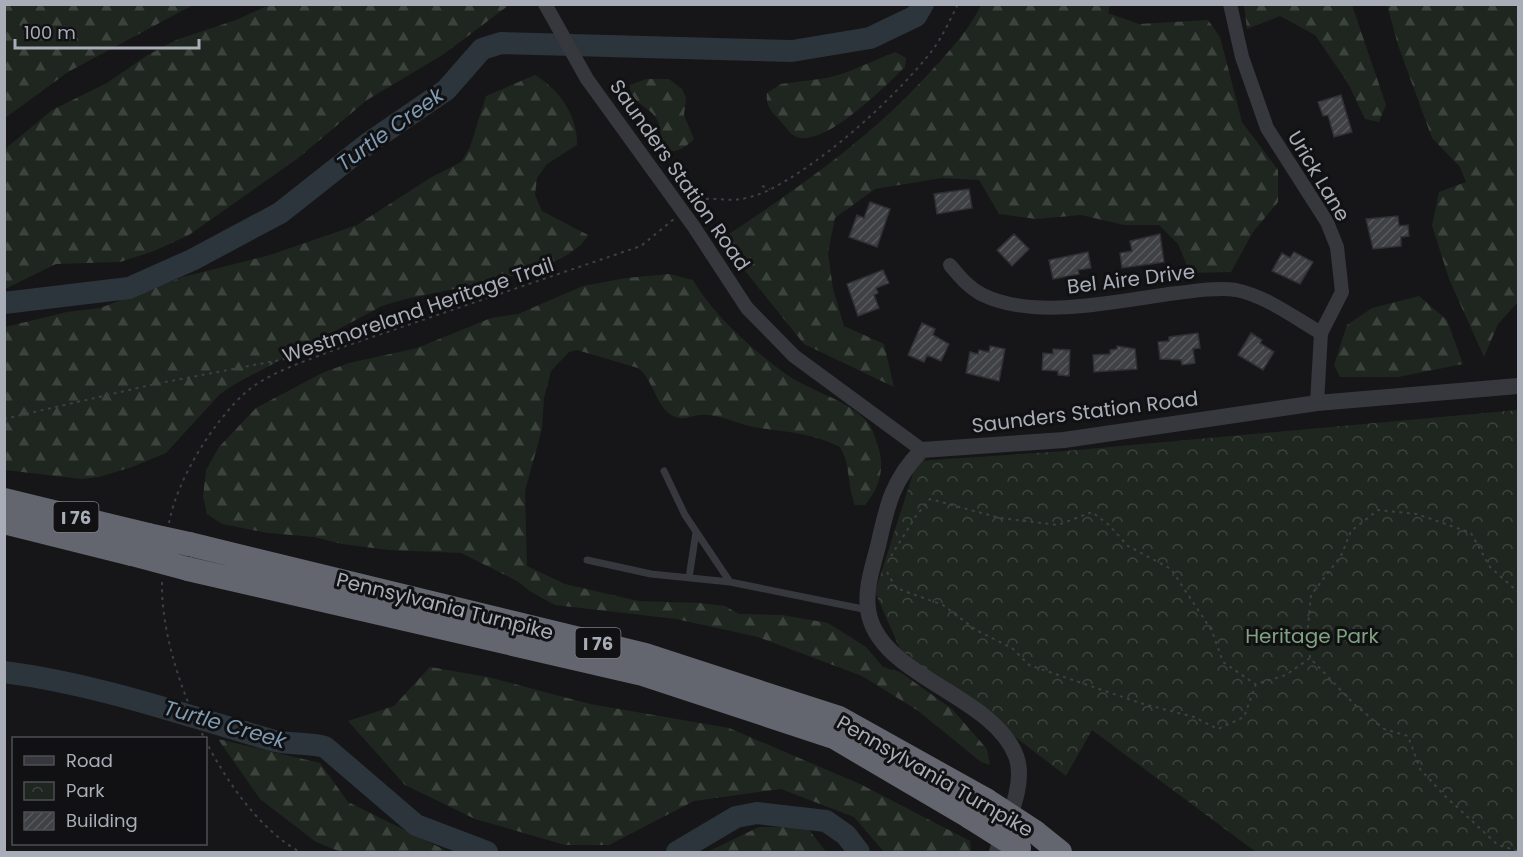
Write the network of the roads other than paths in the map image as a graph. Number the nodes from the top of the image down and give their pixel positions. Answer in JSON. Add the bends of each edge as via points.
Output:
{"nodes":[{"id":1,"x":1230,"y":4,"type":"edge"},
{"id":2,"x":546,"y":8,"type":"edge"},
{"id":3,"x":950,"y":264,"type":"dead end"},
{"id":4,"x":1321,"y":333,"type":"junction"},
{"id":5,"x":1518,"y":386,"type":"edge"},
{"id":6,"x":1317,"y":403,"type":"junction"},
{"id":7,"x":922,"y":450,"type":"junction"},
{"id":8,"x":664,"y":471,"type":"dead end"},
{"id":9,"x":4,"y":500,"type":"edge"},
{"id":10,"x":4,"y":522,"type":"edge"},
{"id":11,"x":696,"y":532,"type":"junction"},
{"id":12,"x":587,"y":560,"type":"dead end"},
{"id":13,"x":689,"y":578,"type":"junction"},
{"id":14,"x":730,"y":582,"type":"junction"},
{"id":15,"x":868,"y":610,"type":"junction"},
{"id":16,"x":978,"y":809,"type":"junction"},
{"id":17,"x":1019,"y":846,"type":"edge"},
{"id":18,"x":1060,"y":852,"type":"edge"}],
"edges":[{"from":1,"to":4,"type":"street","name":"Urick Lane","via":[[1242,57],[1267,128],[1327,222],[1337,247],[1342,292]]},
{"from":2,"to":7,"type":"street","name":"Saunders Station Road","via":[[587,79],[747,308],[794,356]]},
{"from":3,"to":4,"type":"street","name":"Bel Aire Drive","via":[[966,284],[1004,303],[1042,308],[1207,289],[1236,290],[1261,299]]},
{"from":4,"to":6,"type":"street","name":"Urick Lane"},
{"from":5,"to":6,"type":"street","name":"Saunders Station Road"},
{"from":6,"to":7,"type":"street","name":"Saunders Station Road","via":[[1064,440]]},
{"from":7,"to":15,"type":"street","via":[[907,465],[891,492],[869,585]]},
{"from":8,"to":11,"type":"lane"},
{"from":9,"to":16,"type":"highway","name":"Pennsylvania Turnpike","number":"I 76","bridge":true,"via":[[157,533],[645,655],[839,718]]},
{"from":10,"to":16,"type":"highway","name":"Pennsylvania Turnpike","number":"I 76","bridge":true,"via":[[643,674],[834,737]]},
{"from":11,"to":13,"type":"lane"},
{"from":11,"to":14,"type":"lane"},
{"from":12,"to":13,"type":"lane"},
{"from":13,"to":14,"type":"lane"},
{"from":14,"to":15,"type":"lane"},
{"from":15,"to":17,"type":"street","via":[[876,631],[898,658],[982,714],[1002,734],[1016,756]]},
{"from":16,"to":17,"type":"highway","name":"Pennsylvania Turnpike","number":"I 76","bridge":true},
{"from":17,"to":18,"type":"highway","name":"Pennsylvania Turnpike","number":"I 76"}]}
